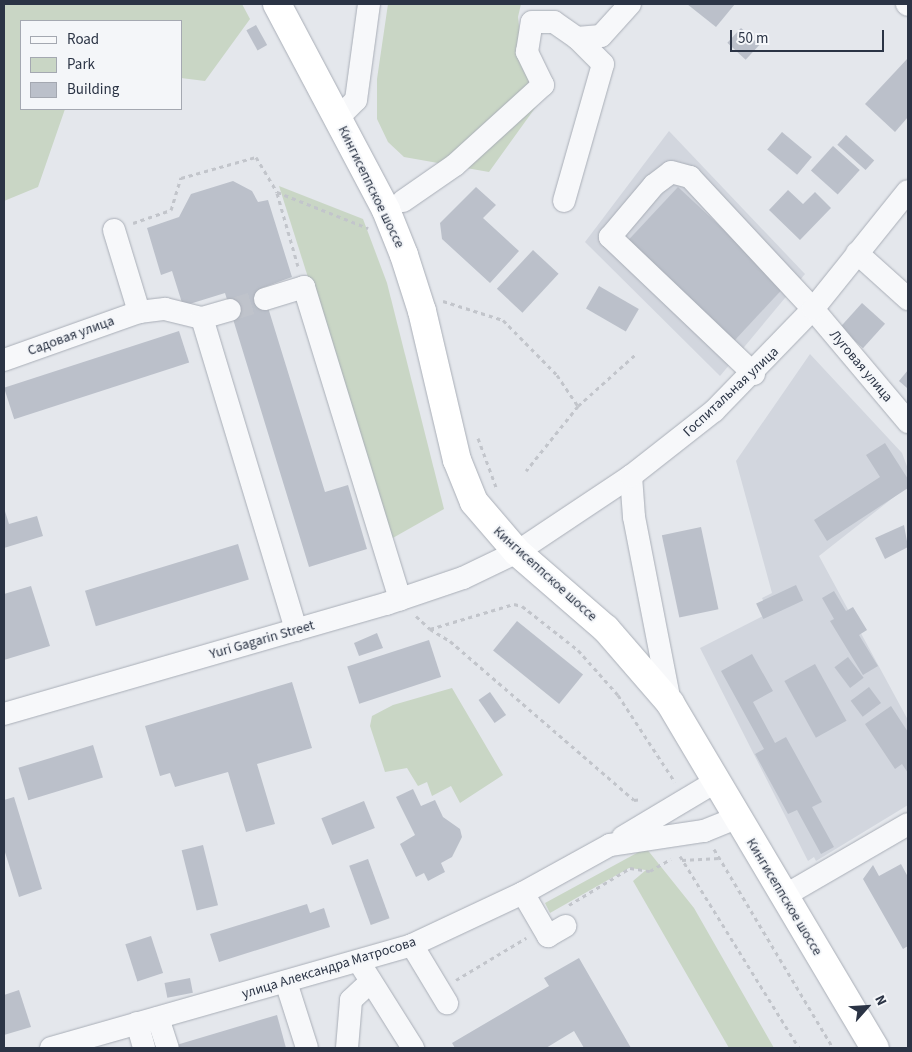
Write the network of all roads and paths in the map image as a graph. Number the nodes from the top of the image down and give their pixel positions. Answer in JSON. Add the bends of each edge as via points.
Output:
{"nodes":[{"id":1,"x":277,"y":4,"type":"edge"},
{"id":2,"x":368,"y":4,"type":"edge"},
{"id":3,"x":630,"y":4,"type":"edge"},
{"id":4,"x":577,"y":38,"type":"junction"},
{"id":5,"x":338,"y":118,"type":"junction"},
{"id":6,"x":908,"y":191,"type":"edge"},
{"id":7,"x":277,"y":192,"type":"junction"},
{"id":8,"x":402,"y":201,"type":"dead end"},
{"id":9,"x":564,"y":202,"type":"dead end"},
{"id":10,"x":114,"y":230,"type":"joint"},
{"id":11,"x":373,"y":230,"type":"dead end"},
{"id":12,"x":857,"y":253,"type":"junction"},
{"id":13,"x":304,"y":287,"type":"junction"},
{"id":14,"x":265,"y":299,"type":"tunnel mouth"},
{"id":15,"x":908,"y":299,"type":"edge"},
{"id":16,"x":445,"y":302,"type":"dead end"},
{"id":17,"x":813,"y":309,"type":"junction"},
{"id":18,"x":230,"y":310,"type":"tunnel mouth"},
{"id":19,"x":139,"y":312,"type":"junction"},
{"id":20,"x":202,"y":318,"type":"junction"},
{"id":21,"x":636,"y":354,"type":"dead end"},
{"id":22,"x":4,"y":360,"type":"edge"},
{"id":23,"x":754,"y":374,"type":"junction"},
{"id":24,"x":578,"y":406,"type":"junction"},
{"id":25,"x":908,"y":422,"type":"edge"},
{"id":26,"x":526,"y":471,"type":"dead end"},
{"id":27,"x":631,"y":476,"type":"junction"},
{"id":28,"x":516,"y":552,"type":"junction"},
{"id":29,"x":400,"y":600,"type":"junction"},
{"id":30,"x":430,"y":628,"type":"junction"},
{"id":31,"x":296,"y":630,"type":"junction"},
{"id":32,"x":670,"y":703,"type":"junction"},
{"id":33,"x":4,"y":714,"type":"edge"},
{"id":34,"x":717,"y":781,"type":"junction"},
{"id":35,"x":675,"y":782,"type":"junction"},
{"id":36,"x":668,"y":787,"type":"dead end"},
{"id":37,"x":678,"y":787,"type":"dead end"},
{"id":38,"x":647,"y":797,"type":"dead end"},
{"id":39,"x":737,"y":818,"type":"junction"},
{"id":40,"x":908,"y":824,"type":"edge"},
{"id":41,"x":710,"y":842,"type":"dead end"},
{"id":42,"x":610,"y":845,"type":"junction"},
{"id":43,"x":680,"y":857,"type":"junction"},
{"id":44,"x":720,"y":858,"type":"junction"},
{"id":45,"x":523,"y":893,"type":"junction"},
{"id":46,"x":784,"y":896,"type":"junction"},
{"id":47,"x":550,"y":925,"type":"junction"},
{"id":48,"x":412,"y":945,"type":"junction"},
{"id":49,"x":359,"y":962,"type":"junction"},
{"id":50,"x":286,"y":982,"type":"junction"},
{"id":51,"x":370,"y":982,"type":"junction"},
{"id":52,"x":443,"y":997,"type":"joint"},
{"id":53,"x":148,"y":1021,"type":"junction"},
{"id":54,"x":50,"y":1048,"type":"edge"},
{"id":55,"x":144,"y":1048,"type":"edge"},
{"id":56,"x":168,"y":1048,"type":"edge"},
{"id":57,"x":307,"y":1048,"type":"edge"},
{"id":58,"x":347,"y":1048,"type":"edge"},
{"id":59,"x":413,"y":1048,"type":"edge"},
{"id":60,"x":799,"y":1048,"type":"edge"},
{"id":61,"x":833,"y":1048,"type":"edge"},
{"id":62,"x":875,"y":1048,"type":"edge"}],
"edges":[{"from":1,"to":5,"type":"highway","name":"Кингисеппское шоссе"},
{"from":2,"to":5,"type":"street","via":[[356,100]]},
{"from":3,"to":4,"type":"street","via":[[601,36]]},
{"from":4,"to":8,"type":"street","via":[[554,22],[532,22],[527,52],[542,85],[455,165]]},
{"from":4,"to":9,"type":"street","via":[[604,64]]},
{"from":5,"to":28,"type":"highway","name":"Кингисеппское шоссе","via":[[386,210],[404,255],[422,312],[465,482],[491,526]]},
{"from":6,"to":12,"type":"street","name":"Госпитальная улица"},
{"from":7,"to":10,"type":"path","via":[[256,157],[181,178],[171,210]]},
{"from":7,"to":11,"type":"path"},
{"from":7,"to":13,"type":"path"},
{"from":10,"to":19,"type":"street"},
{"from":12,"to":15,"type":"street"},
{"from":12,"to":17,"type":"street","name":"Госпитальная улица"},
{"from":13,"to":14,"type":"street"},
{"from":13,"to":29,"type":"street"},
{"from":16,"to":24,"type":"path","via":[[503,320],[556,375]]},
{"from":17,"to":23,"type":"street","name":"Госпитальная улица"},
{"from":17,"to":23,"type":"street","name":"Луговая улица","via":[[690,177],[671,172],[654,185],[610,237]]},
{"from":17,"to":25,"type":"street","name":"Луговая улица"},
{"from":18,"to":20,"type":"street"},
{"from":19,"to":20,"type":"street","name":"Садовая улица","via":[[165,309]]},
{"from":19,"to":22,"type":"street","name":"Садовая улица"},
{"from":20,"to":31,"type":"street"},
{"from":21,"to":24,"type":"path"},
{"from":23,"to":27,"type":"street","name":"Госпитальная улица","via":[[714,411]]},
{"from":24,"to":26,"type":"path"},
{"from":27,"to":28,"type":"street","name":"Госпитальная улица"},
{"from":27,"to":32,"type":"street","via":[[634,516]]},
{"from":28,"to":29,"type":"street","name":"Yuri Gagarin Street","via":[[463,578]]},
{"from":28,"to":32,"type":"highway","name":"Кингисеппское шоссе","via":[[606,629]]},
{"from":29,"to":30,"type":"path"},
{"from":29,"to":31,"type":"street","name":"Yuri Gagarin Street"},
{"from":30,"to":35,"type":"path","via":[[514,604],[522,606],[578,650],[618,694],[673,774]]},
{"from":30,"to":38,"type":"path","via":[[450,641],[634,800]]},
{"from":31,"to":33,"type":"street","name":"Yuri Gagarin Street"},
{"from":32,"to":34,"type":"highway","name":"Кингисеппское шоссе"},
{"from":34,"to":39,"type":"highway","name":"Кингисеппское шоссе"},
{"from":34,"to":42,"type":"street"},
{"from":35,"to":36,"type":"path"},
{"from":35,"to":37,"type":"path"},
{"from":39,"to":42,"type":"street","name":"улица Александра Матросова","via":[[673,837],[637,838]]},
{"from":39,"to":46,"type":"highway","name":"Кингисеппское шоссе"},
{"from":40,"to":46,"type":"street"},
{"from":41,"to":44,"type":"path"},
{"from":42,"to":45,"type":"street","name":"улица Александра Матросова"},
{"from":43,"to":44,"type":"path"},
{"from":43,"to":47,"type":"path","via":[[650,871],[630,868]]},
{"from":43,"to":60,"type":"path"},
{"from":44,"to":61,"type":"path"},
{"from":45,"to":47,"type":"street"},
{"from":45,"to":48,"type":"street","name":"улица Александра Матросова"},
{"from":46,"to":62,"type":"highway","name":"Кингисеппское шоссе"},
{"from":47,"to":52,"type":"path"},
{"from":48,"to":49,"type":"street","name":"улица Александра Матросова"},
{"from":48,"to":52,"type":"street"},
{"from":49,"to":50,"type":"street","name":"улица Александра Матросова"},
{"from":49,"to":51,"type":"street"},
{"from":50,"to":53,"type":"street","name":"улица Александра Матросова"},
{"from":50,"to":57,"type":"street"},
{"from":51,"to":58,"type":"street","via":[[351,1000]]},
{"from":51,"to":59,"type":"street"},
{"from":53,"to":54,"type":"street","name":"улица Александра Матросова"},
{"from":53,"to":55,"type":"street"},
{"from":53,"to":56,"type":"street"}]}
